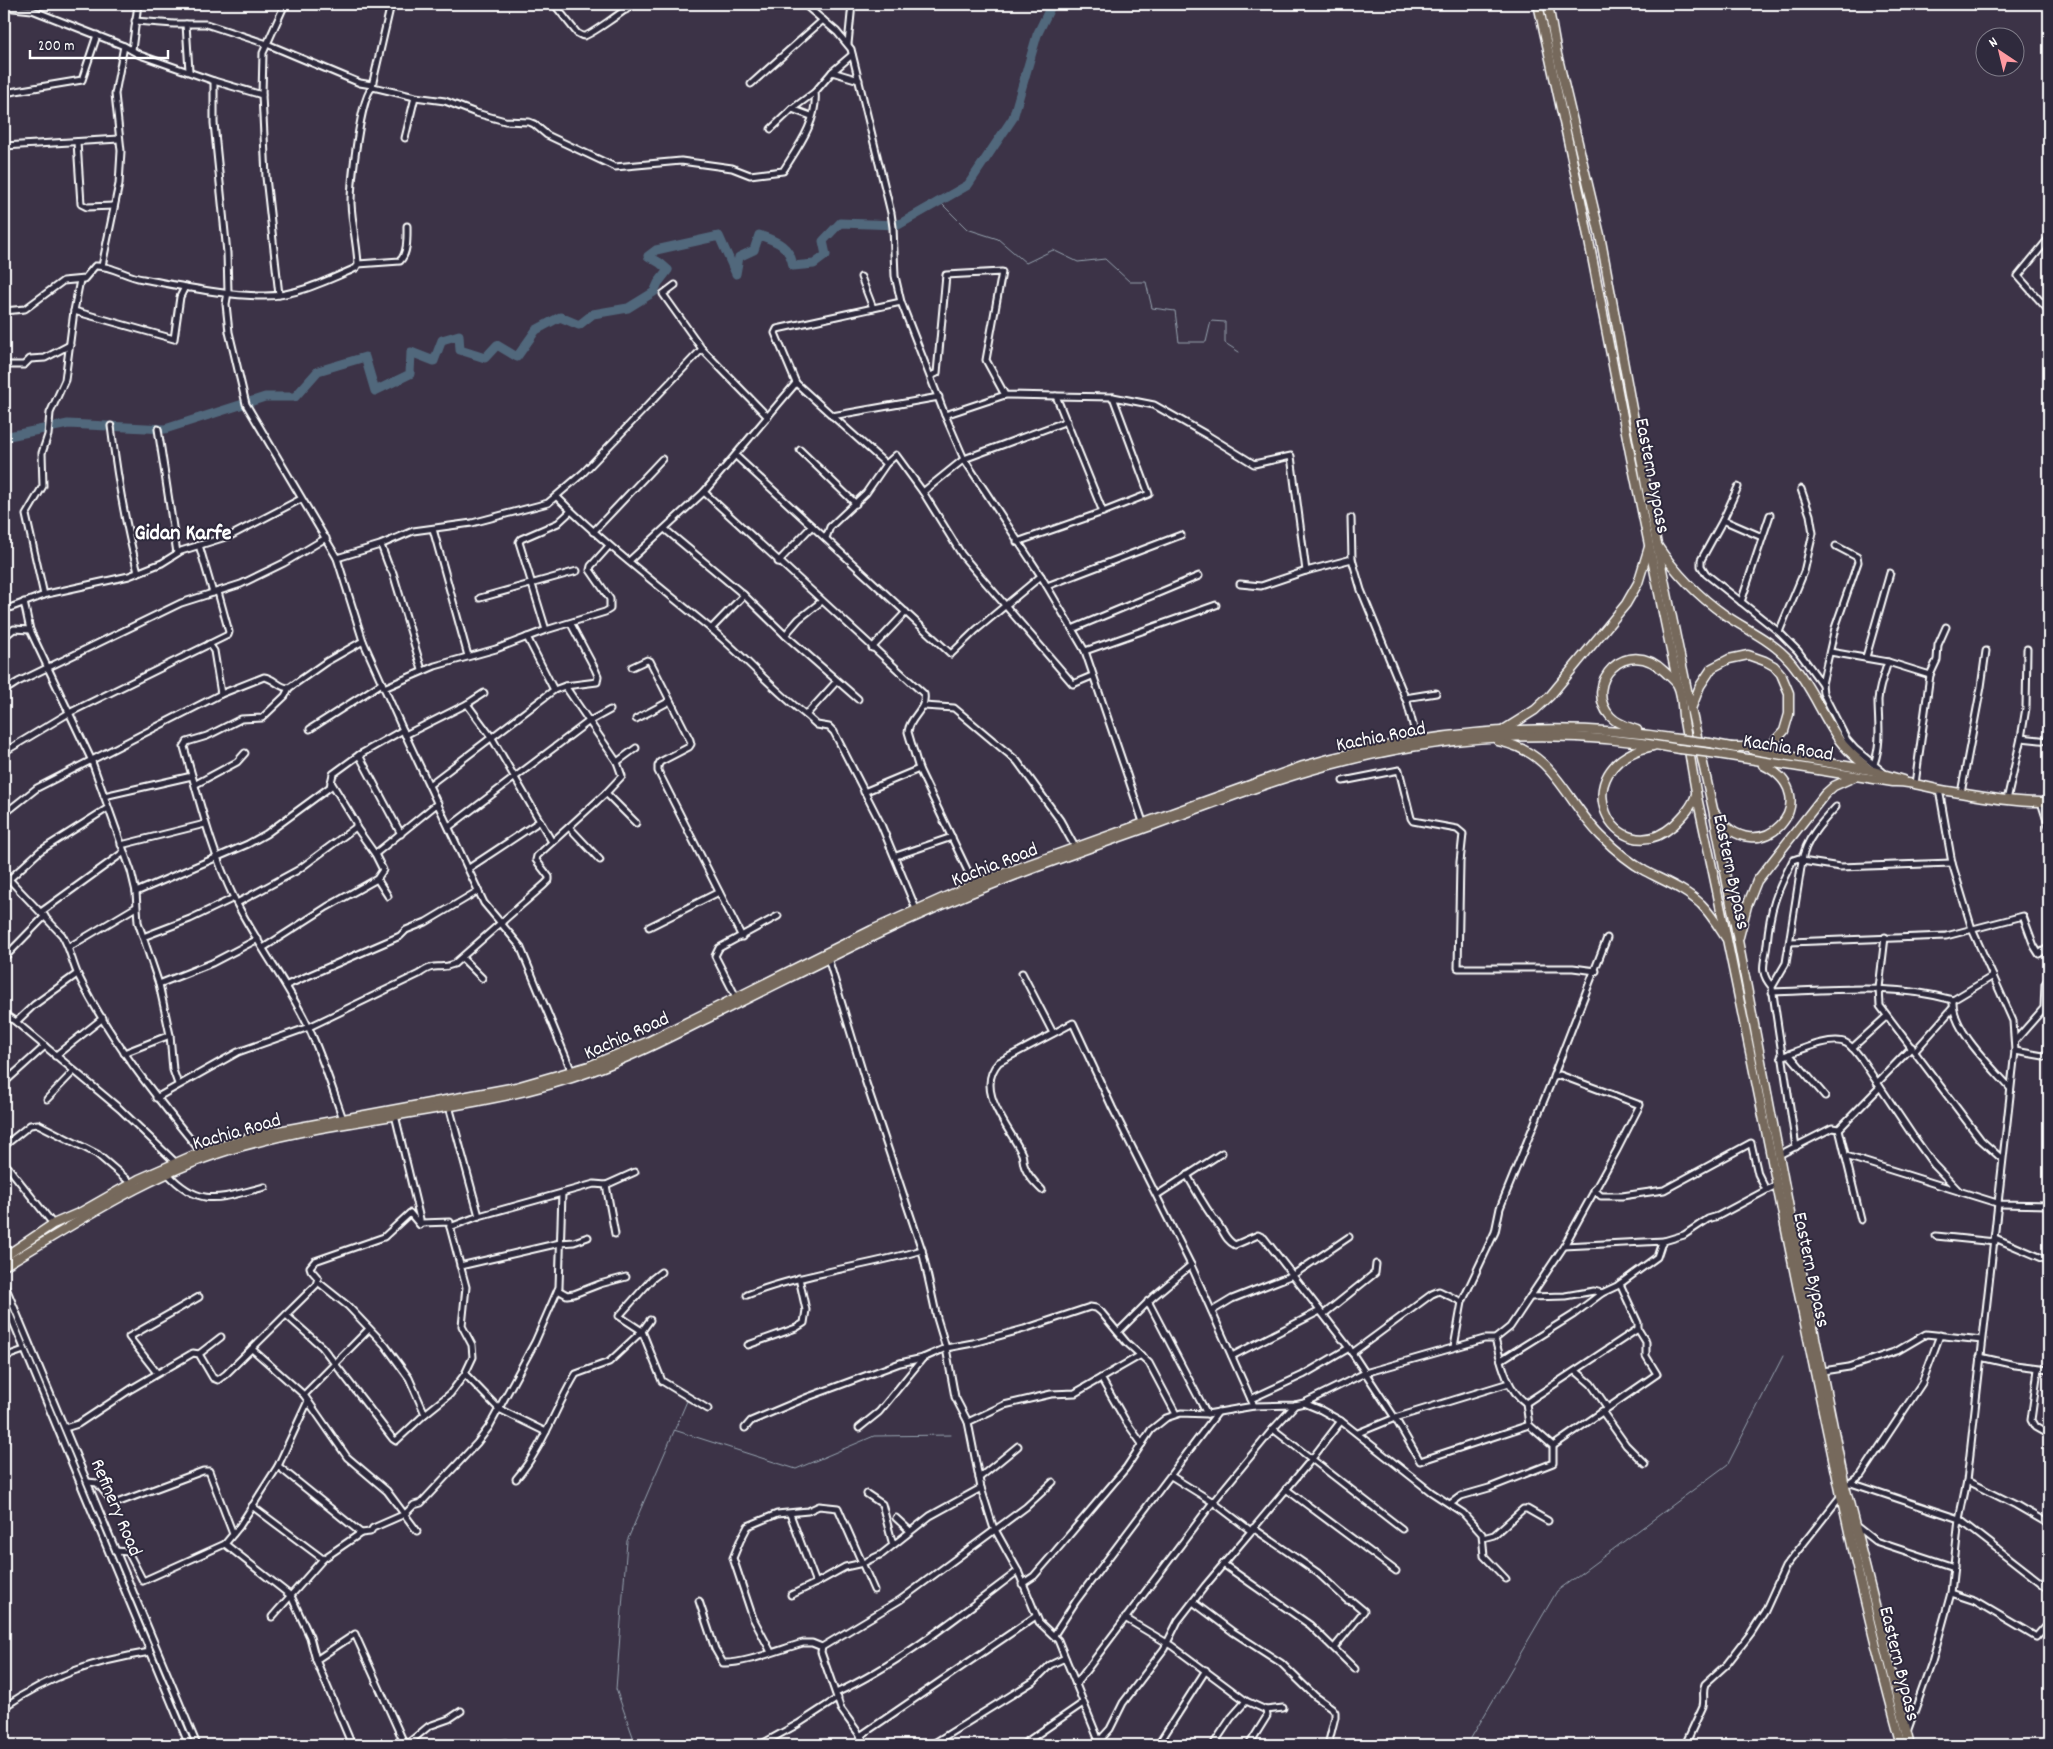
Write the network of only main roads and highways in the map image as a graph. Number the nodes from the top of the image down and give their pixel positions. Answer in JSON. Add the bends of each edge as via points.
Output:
{"nodes":[{"id":1,"x":1538,"y":4,"type":"edge"},
{"id":2,"x":1548,"y":4,"type":"edge"},
{"id":3,"x":1653,"y":546,"type":"junction"},
{"id":4,"x":1678,"y":685,"type":"junction"},
{"id":5,"x":1691,"y":709,"type":"junction"},
{"id":6,"x":1504,"y":730,"type":"junction"},
{"id":7,"x":1646,"y":734,"type":"junction"},
{"id":8,"x":1483,"y":736,"type":"junction"},
{"id":9,"x":1659,"y":745,"type":"junction"},
{"id":10,"x":1731,"y":747,"type":"junction"},
{"id":11,"x":1754,"y":760,"type":"junction"},
{"id":12,"x":1872,"y":767,"type":"junction"},
{"id":13,"x":1856,"y":776,"type":"junction"},
{"id":14,"x":1905,"y":781,"type":"junction"},
{"id":15,"x":1696,"y":792,"type":"junction"},
{"id":16,"x":2045,"y":802,"type":"edge"},
{"id":17,"x":1713,"y":809,"type":"junction"},
{"id":18,"x":1176,"y":814,"type":"junction"},
{"id":19,"x":1729,"y":941,"type":"junction"},
{"id":20,"x":1738,"y":942,"type":"junction"},
{"id":21,"x":428,"y":1106,"type":"junction"},
{"id":22,"x":4,"y":1257,"type":"edge"},
{"id":23,"x":4,"y":1266,"type":"edge"},
{"id":24,"x":1902,"y":1745,"type":"edge"},
{"id":25,"x":1910,"y":1745,"type":"edge"}],
"edges":[{"from":1,"to":3,"type":"main road","name":"Eastern Bypass"},
{"from":2,"to":3,"type":"main road","name":"Eastern Bypass","via":[[1600,235]]},
{"from":3,"to":4,"type":"main road","name":"Eastern Bypass"},
{"from":3,"to":5,"type":"main road","name":"Eastern Bypass"},
{"from":3,"to":6,"type":"main road","via":[[1626,604],[1550,696]]},
{"from":3,"to":12,"type":"main road","via":[[1699,594],[1789,660],[1810,688],[1840,740],[1853,756]]},
{"from":4,"to":7,"type":"main road","via":[[1647,659],[1631,658],[1609,671],[1602,695],[1606,709],[1616,721]]},
{"from":4,"to":15,"type":"main road","name":"Eastern Bypass"},
{"from":5,"to":10,"type":"main road","via":[[1705,676],[1719,663],[1748,655],[1774,666],[1785,683],[1790,703],[1784,731],[1772,744]]},
{"from":5,"to":17,"type":"main road","name":"Eastern Bypass"},
{"from":6,"to":7,"type":"main road","name":"Kachia Road","via":[[1578,728]]},
{"from":6,"to":8,"type":"main road","name":"Kachia Road"},
{"from":7,"to":10,"type":"main road","bridge":true},
{"from":8,"to":9,"type":"main road","name":"Kachia Road","via":[[1546,735]]},
{"from":8,"to":18,"type":"main road","name":"Kachia Road","via":[[1391,750],[1329,765]]},
{"from":8,"to":18,"type":"main road","name":"Kachia Road","via":[[1417,740],[1342,756],[1303,766]]},
{"from":8,"to":19,"type":"main road","via":[[1536,756],[1600,835],[1636,865],[1701,904]]},
{"from":9,"to":11,"type":"main road","name":"Kachia Road","bridge":true},
{"from":9,"to":15,"type":"main road","via":[[1625,757],[1607,777],[1602,796],[1609,821],[1630,836],[1640,838],[1660,834],[1690,808]]},
{"from":10,"to":12,"type":"main road"},
{"from":11,"to":13,"type":"main road","name":"Kachia Road"},
{"from":11,"to":17,"type":"main road","via":[[1774,770],[1787,788],[1790,806],[1782,824],[1765,836],[1746,836],[1721,822]]},
{"from":12,"to":14,"type":"main road"},
{"from":13,"to":14,"type":"main road","name":"Kachia Road"},
{"from":13,"to":20,"type":"main road","via":[[1825,794],[1763,871],[1751,892]]},
{"from":14,"to":16,"type":"main road","name":"Kachia Road","via":[[2007,800]]},
{"from":15,"to":19,"type":"main road","name":"Eastern Bypass"},
{"from":17,"to":20,"type":"main road","name":"Eastern Bypass"},
{"from":18,"to":21,"type":"main road","name":"Kachia Road","via":[[1143,822],[974,884],[916,909],[628,1051],[572,1072]]},
{"from":18,"to":21,"type":"main road","name":"Kachia Road","via":[[966,894],[607,1066],[539,1088],[449,1106]]},
{"from":19,"to":24,"type":"main road","name":"Eastern Bypass","via":[[1840,1497]]},
{"from":20,"to":25,"type":"main road","name":"Eastern Bypass","via":[[1855,1525]]},
{"from":21,"to":22,"type":"main road","name":"Kachia Road","via":[[262,1134],[201,1152],[131,1183],[53,1224]]},
{"from":21,"to":23,"type":"main road","name":"Kachia Road","via":[[222,1152],[167,1173],[112,1201]]}]}
